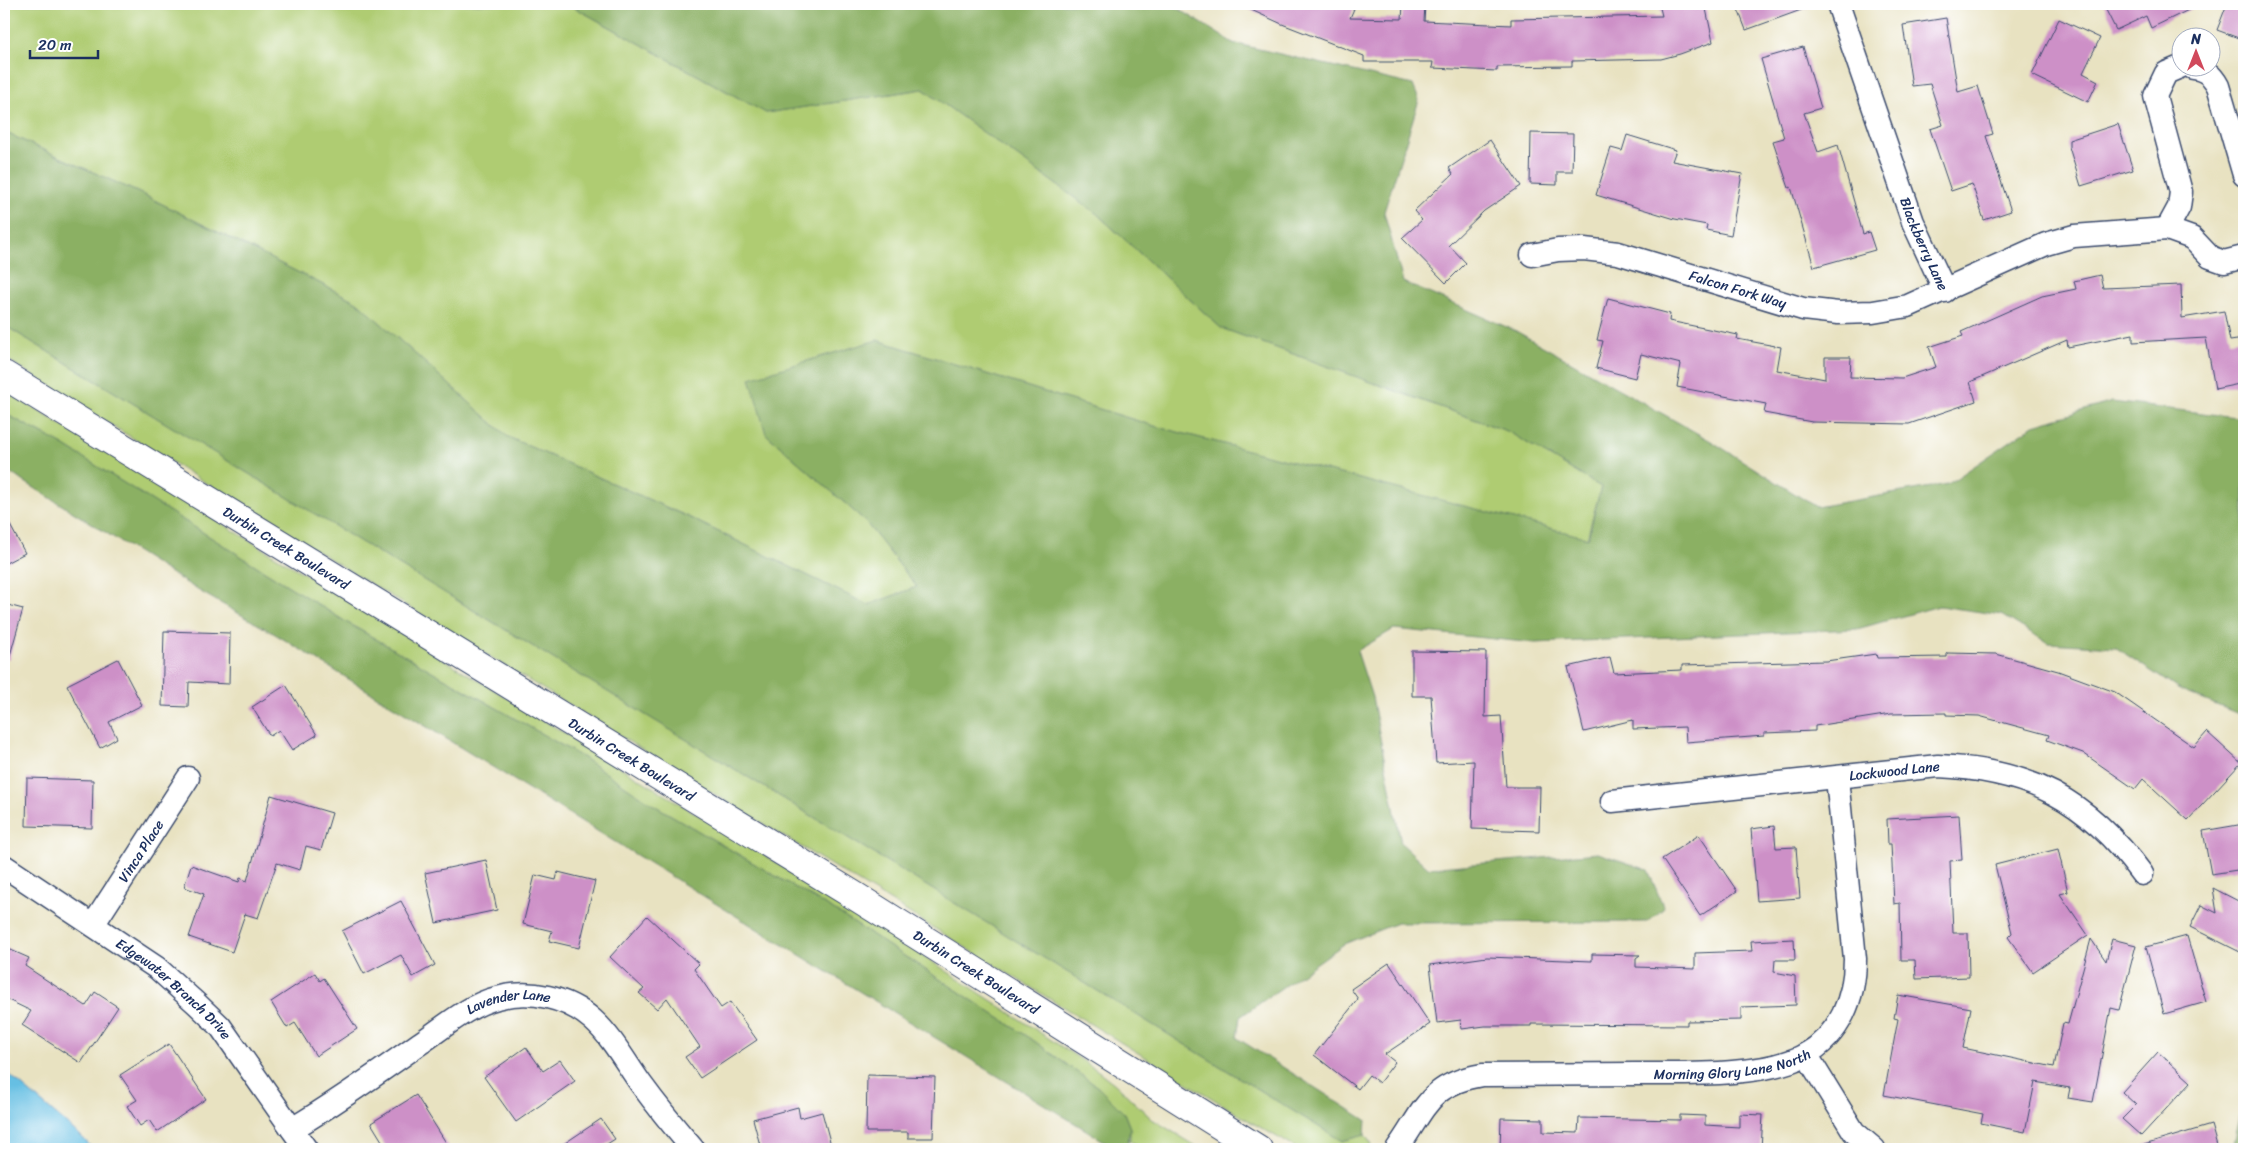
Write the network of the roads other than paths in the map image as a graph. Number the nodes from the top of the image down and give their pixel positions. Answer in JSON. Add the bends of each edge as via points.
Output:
{"nodes":[{"id":1,"x":1838,"y":4,"type":"edge"},
{"id":2,"x":2170,"y":71,"type":"edge"},
{"id":3,"x":2213,"y":78,"type":"edge"},
{"id":4,"x":2244,"y":175,"type":"edge"},
{"id":5,"x":2167,"y":229,"type":"junction"},
{"id":6,"x":1532,"y":255,"type":"dead end"},
{"id":7,"x":2244,"y":257,"type":"edge"},
{"id":8,"x":1945,"y":291,"type":"junction"},
{"id":9,"x":4,"y":375,"type":"edge"},
{"id":10,"x":188,"y":778,"type":"dead end"},
{"id":11,"x":1837,"y":778,"type":"junction"},
{"id":12,"x":1612,"y":800,"type":"dead end"},
{"id":13,"x":4,"y":866,"type":"edge"},
{"id":14,"x":2142,"y":874,"type":"dead end"},
{"id":15,"x":93,"y":925,"type":"junction"},
{"id":16,"x":1806,"y":1054,"type":"junction"},
{"id":17,"x":292,"y":1129,"type":"junction"},
{"id":18,"x":306,"y":1149,"type":"edge"},
{"id":19,"x":693,"y":1149,"type":"edge"},
{"id":20,"x":1258,"y":1149,"type":"edge"},
{"id":21,"x":1397,"y":1149,"type":"edge"},
{"id":22,"x":1874,"y":1149,"type":"edge"}],
"edges":[{"from":1,"to":8,"type":"street","name":"Blackberry Lane","via":[[1913,222]]},
{"from":2,"to":5,"type":"street","via":[[2166,73],[2155,96],[2181,192],[2180,207]]},
{"from":3,"to":4,"type":"street"},
{"from":5,"to":7,"type":"street","via":[[2192,238],[2210,257],[2224,262]]},
{"from":5,"to":8,"type":"street","name":"Blackberry Lane","via":[[2074,236],[2046,244]]},
{"from":6,"to":8,"type":"street","name":"Falcon Fork Way","via":[[1584,249],[1618,253],[1803,309],[1838,313],[1908,306]]},
{"from":9,"to":20,"type":"street","name":"Durbin Creek Boulevard","via":[[855,896]]},
{"from":10,"to":15,"type":"street","name":"Vinca Place"},
{"from":11,"to":12,"type":"street","name":"Lockwood Lane"},
{"from":11,"to":14,"type":"street","name":"Lockwood Lane","via":[[1938,766],[2006,774],[2038,785],[2096,822],[2126,852]]},
{"from":11,"to":16,"type":"street","name":"Morning Glory Lane North","via":[[1855,974],[1849,1003],[1842,1017],[1824,1040]]},
{"from":13,"to":15,"type":"street","name":"Edgewater Branch Drive"},
{"from":15,"to":17,"type":"street","name":"Edgewater Branch Drive","via":[[157,968],[220,1026]]},
{"from":16,"to":21,"type":"street","name":"Morning Glory Lane North","via":[[1772,1068],[1689,1074],[1482,1075],[1462,1078],[1445,1086],[1430,1099]]},
{"from":16,"to":22,"type":"street","via":[[1854,1132]]},
{"from":17,"to":18,"type":"street","name":"Edgewater Branch Drive"},
{"from":17,"to":19,"type":"street","name":"Lavender Lane","via":[[468,1010],[496,998],[525,994],[554,999],[593,1020]]}]}
